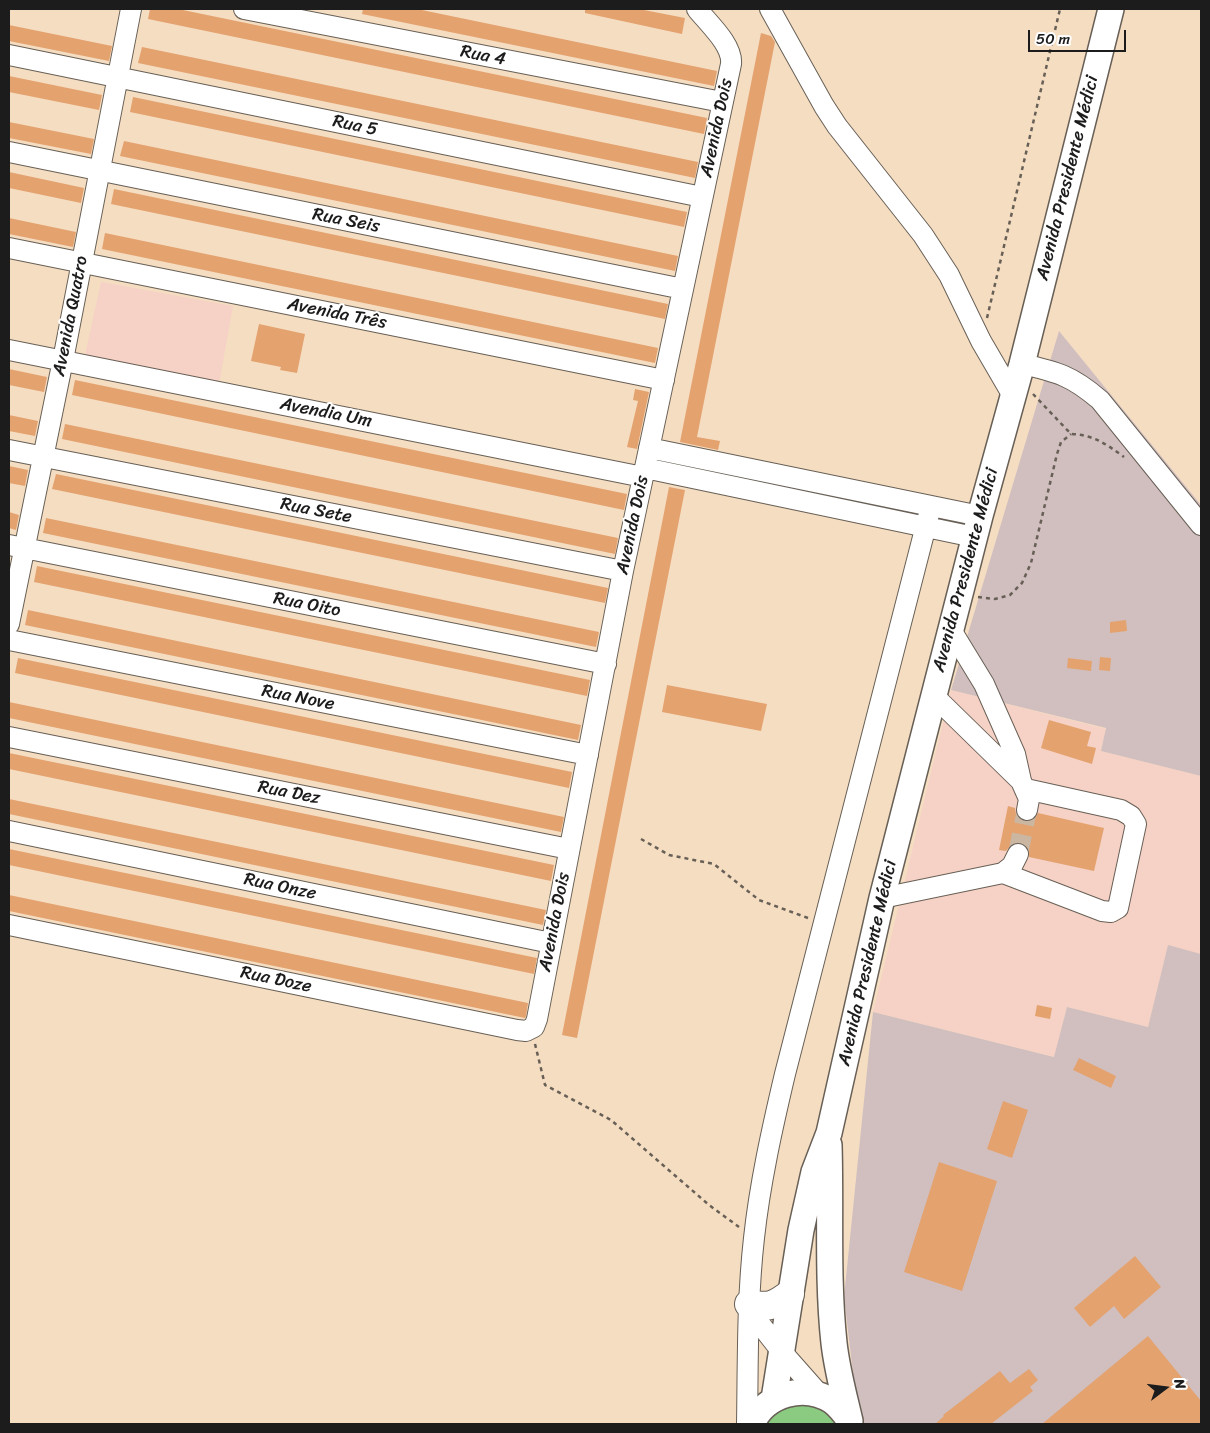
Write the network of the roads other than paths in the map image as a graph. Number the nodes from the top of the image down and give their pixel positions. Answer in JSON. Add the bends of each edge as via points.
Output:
{"nodes":[{"id":1,"x":131,"y":9,"type":"edge"},
{"id":2,"x":244,"y":9,"type":"edge"},
{"id":3,"x":696,"y":9,"type":"edge"},
{"id":4,"x":770,"y":9,"type":"edge"},
{"id":5,"x":1110,"y":9,"type":"edge"},
{"id":6,"x":9,"y":55,"type":"edge"},
{"id":7,"x":118,"y":78,"type":"junction"},
{"id":8,"x":722,"y":102,"type":"junction"},
{"id":9,"x":9,"y":152,"type":"edge"},
{"id":10,"x":99,"y":171,"type":"junction"},
{"id":11,"x":702,"y":197,"type":"junction"},
{"id":12,"x":9,"y":248,"type":"edge"},
{"id":13,"x":81,"y":263,"type":"junction"},
{"id":14,"x":683,"y":289,"type":"junction"},
{"id":15,"x":9,"y":350,"type":"edge"},
{"id":16,"x":63,"y":360,"type":"junction"},
{"id":17,"x":1018,"y":379,"type":"junction"},
{"id":18,"x":664,"y":380,"type":"junction"},
{"id":19,"x":649,"y":448,"type":"junction"},
{"id":20,"x":9,"y":450,"type":"edge"},
{"id":21,"x":43,"y":457,"type":"junction"},
{"id":22,"x":644,"y":473,"type":"junction"},
{"id":23,"x":931,"y":506,"type":"junction"},
{"id":24,"x":1201,"y":525,"type":"edge"},
{"id":25,"x":977,"y":526,"type":"junction"},
{"id":26,"x":925,"y":527,"type":"junction"},
{"id":27,"x":16,"y":547,"type":"edge"},
{"id":28,"x":623,"y":571,"type":"junction"},
{"id":29,"x":9,"y":624,"type":"edge"},
{"id":30,"x":951,"y":630,"type":"junction"},
{"id":31,"x":9,"y":640,"type":"edge"},
{"id":32,"x":606,"y":664,"type":"junction"},
{"id":33,"x":933,"y":695,"type":"junction"},
{"id":34,"x":9,"y":737,"type":"edge"},
{"id":35,"x":588,"y":755,"type":"junction"},
{"id":36,"x":1024,"y":785,"type":"junction"},
{"id":37,"x":1027,"y":810,"type":"tunnel mouth"},
{"id":38,"x":9,"y":832,"type":"edge"},
{"id":39,"x":569,"y":850,"type":"junction"},
{"id":40,"x":1018,"y":854,"type":"tunnel mouth"},
{"id":41,"x":1003,"y":873,"type":"junction"},
{"id":42,"x":882,"y":898,"type":"junction"},
{"id":43,"x":9,"y":925,"type":"edge"},
{"id":44,"x":550,"y":943,"type":"junction"},
{"id":45,"x":534,"y":1024,"type":"joint"},
{"id":46,"x":829,"y":1133,"type":"junction"},
{"id":47,"x":790,"y":1294,"type":"junction"},
{"id":48,"x":749,"y":1307,"type":"junction"},
{"id":49,"x":782,"y":1352,"type":"junction"},
{"id":50,"x":820,"y":1395,"type":"junction"},
{"id":51,"x":774,"y":1399,"type":"junction"},
{"id":52,"x":850,"y":1423,"type":"edge"},
{"id":53,"x":747,"y":1424,"type":"edge"},
{"id":54,"x":752,"y":1424,"type":"edge"}],
"edges":[{"from":1,"to":7,"type":"street","name":"Avenida Quatro"},
{"from":2,"to":8,"type":"street","name":"Rua 4"},
{"from":3,"to":8,"type":"street","name":"Avenida Dois","via":[[730,51]]},
{"from":4,"to":17,"type":"street","via":[[837,126],[923,235],[949,275],[981,341]]},
{"from":5,"to":17,"type":"main road","name":"Avenida Presidente Médici"},
{"from":6,"to":7,"type":"street","name":"Rua 5"},
{"from":7,"to":10,"type":"street","name":"Avenida Quatro"},
{"from":7,"to":11,"type":"street","name":"Rua 5"},
{"from":8,"to":11,"type":"street","name":"Avenida Dois"},
{"from":9,"to":10,"type":"street","name":"Rua Seis"},
{"from":10,"to":13,"type":"street","name":"Avenida Quatro"},
{"from":10,"to":14,"type":"street","name":"Rua Seis"},
{"from":11,"to":14,"type":"street","name":"Avenida Dois"},
{"from":12,"to":13,"type":"street","name":"Avenida Três"},
{"from":13,"to":16,"type":"street","name":"Avenida Quatro"},
{"from":13,"to":18,"type":"street","name":"Avenida Três"},
{"from":14,"to":18,"type":"street","name":"Avenida Dois"},
{"from":15,"to":16,"type":"street","name":"Avendia Um"},
{"from":16,"to":21,"type":"street","name":"Avenida Quatro"},
{"from":16,"to":22,"type":"street","name":"Avendia Um"},
{"from":17,"to":24,"type":"street","via":[[1053,370],[1085,388],[1100,400]]},
{"from":17,"to":25,"type":"main road","name":"Avenida Presidente Médici"},
{"from":18,"to":19,"type":"street","name":"Avenida Dois"},
{"from":19,"to":22,"type":"street","name":"Avenida Dois"},
{"from":19,"to":23,"type":"street"},
{"from":20,"to":21,"type":"street","name":"Rua Sete"},
{"from":21,"to":27,"type":"street","name":"Avenida Quatro"},
{"from":21,"to":28,"type":"street","name":"Rua Sete"},
{"from":22,"to":26,"type":"street","name":"Avendia Um"},
{"from":22,"to":28,"type":"street","name":"Avenida Dois"},
{"from":23,"to":25,"type":"street"},
{"from":23,"to":26,"type":"street"},
{"from":25,"to":26,"type":"street","name":"Avendia Um"},
{"from":25,"to":30,"type":"main road","name":"Avenida Presidente Médici"},
{"from":26,"to":48,"type":"street","via":[[771,1133],[754,1239]]},
{"from":27,"to":29,"type":"street","name":"Avenida Quatro"},
{"from":27,"to":32,"type":"street","name":"Rua Oito"},
{"from":28,"to":32,"type":"street","name":"Avenida Dois"},
{"from":30,"to":33,"type":"main road","name":"Avenida Presidente Médici"},
{"from":30,"to":36,"type":"street","via":[[984,684],[1015,754]]},
{"from":31,"to":35,"type":"street","name":"Rua Nove"},
{"from":32,"to":35,"type":"street","name":"Avenida Dois"},
{"from":33,"to":36,"type":"street"},
{"from":33,"to":42,"type":"main road","name":"Avenida Presidente Médici"},
{"from":34,"to":39,"type":"street","name":"Rua Dez"},
{"from":35,"to":39,"type":"street","name":"Avenida Dois"},
{"from":36,"to":37,"type":"street"},
{"from":36,"to":41,"type":"street","via":[[1121,810],[1131,816],[1136,824],[1118,908],[1102,912]]},
{"from":38,"to":44,"type":"street","name":"Rua Onze"},
{"from":39,"to":44,"type":"street","name":"Avenida Dois"},
{"from":40,"to":41,"type":"street","via":[[1012,866]]},
{"from":41,"to":42,"type":"street"},
{"from":42,"to":46,"type":"main road","name":"Avenida Presidente Médici"},
{"from":43,"to":45,"type":"street","name":"Rua Doze","via":[[516,1030],[526,1031]]},
{"from":44,"to":45,"type":"street","name":"Avenida Dois"},
{"from":46,"to":47,"type":"main road","name":"Avenida Presidente Médici","via":[[814,1172]]},
{"from":46,"to":52,"type":"main road","name":"Avenida Presidente Médici","via":[[834,1343]]},
{"from":47,"to":48,"type":"highway","via":[[772,1306]]},
{"from":47,"to":49,"type":"main road","name":"Avenida Presidente Médici"},
{"from":48,"to":49,"type":"street"},
{"from":48,"to":53,"type":"street"},
{"from":49,"to":50,"type":"street"},
{"from":49,"to":51,"type":"main road","name":"Avenida Presidente Médici"},
{"from":50,"to":51,"type":"main road","via":[[797,1392]]},
{"from":50,"to":52,"type":"main road","via":[[842,1410]]},
{"from":51,"to":54,"type":"main road","via":[[763,1407]]}]}
